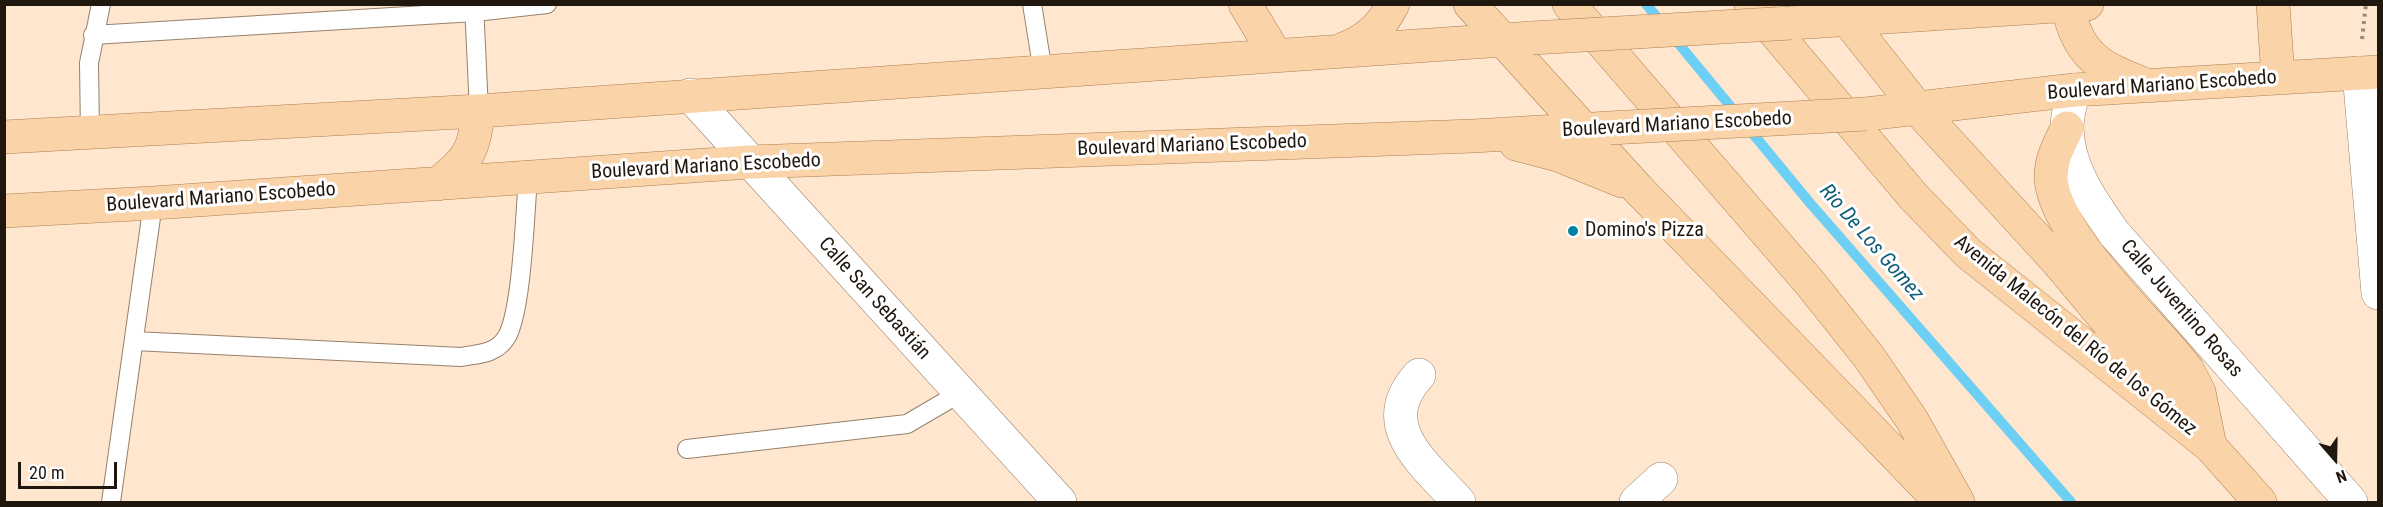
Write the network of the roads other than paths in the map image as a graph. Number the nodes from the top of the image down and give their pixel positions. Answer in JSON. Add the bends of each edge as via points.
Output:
{"nodes":[{"id":1,"x":101,"y":4,"type":"edge"},
{"id":2,"x":548,"y":4,"type":"edge"},
{"id":3,"x":1032,"y":4,"type":"edge"},
{"id":4,"x":1245,"y":4,"type":"edge"},
{"id":5,"x":1393,"y":4,"type":"edge"},
{"id":6,"x":1470,"y":4,"type":"edge"},
{"id":7,"x":1569,"y":4,"type":"edge"},
{"id":8,"x":1751,"y":4,"type":"edge"},
{"id":9,"x":2273,"y":4,"type":"edge"},
{"id":10,"x":2074,"y":5,"type":"edge"},
{"id":11,"x":474,"y":8,"type":"edge"},
{"id":12,"x":1926,"y":8,"type":"edge"},
{"id":13,"x":1841,"y":11,"type":"edge"},
{"id":14,"x":93,"y":35,"type":"junction"},
{"id":15,"x":1517,"y":39,"type":"junction"},
{"id":16,"x":1331,"y":53,"type":"junction"},
{"id":17,"x":1275,"y":54,"type":"junction"},
{"id":18,"x":1043,"y":72,"type":"junction"},
{"id":19,"x":2369,"y":72,"type":"edge"},
{"id":20,"x":2278,"y":78,"type":"junction"},
{"id":21,"x":2150,"y":87,"type":"junction"},
{"id":22,"x":2074,"y":90,"type":"junction"},
{"id":23,"x":690,"y":95,"type":"junction"},
{"id":24,"x":1918,"y":109,"type":"junction"},
{"id":25,"x":479,"y":111,"type":"junction"},
{"id":26,"x":2067,"y":128,"type":"junction"},
{"id":27,"x":1596,"y":130,"type":"junction"},
{"id":28,"x":90,"y":134,"type":"junction"},
{"id":29,"x":1473,"y":136,"type":"junction"},
{"id":30,"x":4,"y":137,"type":"edge"},
{"id":31,"x":750,"y":162,"type":"junction"},
{"id":32,"x":528,"y":178,"type":"junction"},
{"id":33,"x":438,"y":184,"type":"junction"},
{"id":34,"x":1638,"y":189,"type":"junction"},
{"id":35,"x":153,"y":203,"type":"junction"},
{"id":36,"x":4,"y":211,"type":"edge"},
{"id":37,"x":2379,"y":293,"type":"edge"},
{"id":38,"x":134,"y":341,"type":"junction"},
{"id":39,"x":1419,"y":375,"type":"dead end"},
{"id":40,"x":960,"y":393,"type":"junction"},
{"id":41,"x":2210,"y":446,"type":"junction"},
{"id":42,"x":687,"y":449,"type":"dead end"},
{"id":43,"x":1661,"y":479,"type":"dead end"},
{"id":44,"x":111,"y":502,"type":"edge"},
{"id":45,"x":1059,"y":502,"type":"edge"},
{"id":46,"x":1460,"y":502,"type":"edge"},
{"id":47,"x":1636,"y":502,"type":"edge"},
{"id":48,"x":1941,"y":502,"type":"edge"},
{"id":49,"x":1958,"y":502,"type":"edge"},
{"id":50,"x":2260,"y":502,"type":"edge"},
{"id":51,"x":2351,"y":502,"type":"edge"}],
"edges":[{"from":1,"to":14,"type":"lane"},
{"from":2,"to":11,"type":"lane"},
{"from":3,"to":18,"type":"lane"},
{"from":4,"to":17,"type":"main road"},
{"from":5,"to":16,"type":"main road","via":[[1367,39]]},
{"from":6,"to":15,"type":"main road"},
{"from":7,"to":49,"type":"main road","via":[[1869,357],[1912,420]]},
{"from":8,"to":41,"type":"main road","name":"Avenida Malecón del Río de los Gómez","via":[[1913,196],[1968,253]]},
{"from":9,"to":20,"type":"main road"},
{"from":10,"to":12,"type":"main road"},
{"from":10,"to":21,"type":"main road","via":[[2076,38],[2091,58]]},
{"from":11,"to":14,"type":"lane"},
{"from":11,"to":25,"type":"lane"},
{"from":12,"to":13,"type":"main road"},
{"from":13,"to":15,"type":"main road","bridge":true,"via":[[1791,23]]},
{"from":13,"to":24,"type":"main road"},
{"from":14,"to":28,"type":"lane","via":[[89,63]]},
{"from":15,"to":16,"type":"main road"},
{"from":15,"to":27,"type":"main road"},
{"from":16,"to":17,"type":"main road"},
{"from":17,"to":18,"type":"main road"},
{"from":18,"to":23,"type":"main road"},
{"from":19,"to":20,"type":"main road","name":"Boulevard Mariano Escobedo"},
{"from":19,"to":37,"type":"street"},
{"from":20,"to":21,"type":"main road","name":"Boulevard Mariano Escobedo"},
{"from":21,"to":22,"type":"main road","name":"Boulevard Mariano Escobedo"},
{"from":22,"to":24,"type":"main road","name":"Boulevard Mariano Escobedo"},
{"from":22,"to":26,"type":"street","name":"Calle Juventino Rosas"},
{"from":23,"to":25,"type":"main road"},
{"from":23,"to":31,"type":"street","name":"Calle San Sebastián"},
{"from":24,"to":27,"type":"main road","name":"Boulevard Mariano Escobedo","bridge":true},
{"from":24,"to":41,"type":"main road","via":[[2057,261]]},
{"from":25,"to":28,"type":"main road"},
{"from":25,"to":33,"type":"main road","via":[[474,146],[466,161]]},
{"from":26,"to":41,"type":"main road","via":[[2053,157],[2051,179],[2056,202],[2084,248],[2187,369],[2199,392]]},
{"from":26,"to":51,"type":"street","name":"Calle Juventino Rosas","via":[[2076,171],[2092,203],[2114,232]]},
{"from":27,"to":29,"type":"main road","name":"Boulevard Mariano Escobedo"},
{"from":27,"to":34,"type":"main road"},
{"from":28,"to":30,"type":"main road"},
{"from":29,"to":31,"type":"main road","name":"Boulevard Mariano Escobedo"},
{"from":29,"to":34,"type":"main road","via":[[1558,155]]},
{"from":31,"to":32,"type":"main road","name":"Boulevard Mariano Escobedo"},
{"from":31,"to":40,"type":"street","name":"Calle San Sebastián"},
{"from":32,"to":33,"type":"main road","name":"Boulevard Mariano Escobedo"},
{"from":32,"to":38,"type":"lane","via":[[516,313],[506,339],[490,352],[461,357]]},
{"from":33,"to":35,"type":"main road","name":"Boulevard Mariano Escobedo"},
{"from":34,"to":48,"type":"main road"},
{"from":35,"to":36,"type":"main road","name":"Boulevard Mariano Escobedo"},
{"from":35,"to":38,"type":"lane"},
{"from":38,"to":44,"type":"lane"},
{"from":39,"to":46,"type":"street","via":[[1400,408],[1404,437]]},
{"from":40,"to":42,"type":"lane","via":[[907,424]]},
{"from":40,"to":45,"type":"street","name":"Calle San Sebastián"},
{"from":41,"to":50,"type":"main road","name":"Avenida Malecón del Río de los Gómez"},
{"from":43,"to":47,"type":"street"}]}
